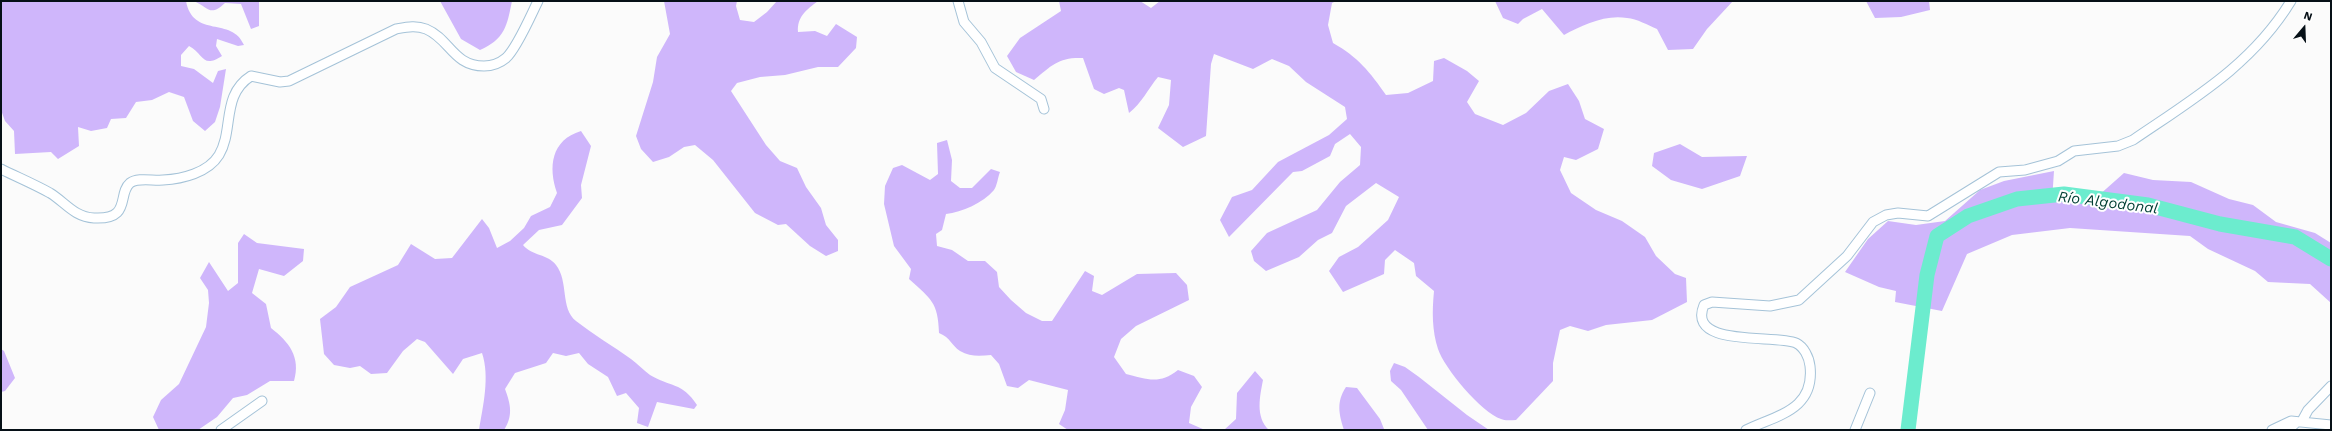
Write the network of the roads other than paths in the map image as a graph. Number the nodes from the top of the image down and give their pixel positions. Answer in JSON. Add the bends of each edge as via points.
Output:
{"nodes":[{"id":1,"x":538,"y":1,"type":"edge"},
{"id":2,"x":958,"y":1,"type":"edge"},
{"id":3,"x":2292,"y":1,"type":"edge"},
{"id":4,"x":1044,"y":109,"type":"dead end"},
{"id":5,"x":1,"y":169,"type":"edge"},
{"id":6,"x":2331,"y":386,"type":"edge"},
{"id":7,"x":1870,"y":393,"type":"dead end"},
{"id":8,"x":262,"y":401,"type":"dead end"},
{"id":9,"x":2300,"y":422,"type":"junction"},
{"id":10,"x":2331,"y":425,"type":"edge"},
{"id":11,"x":221,"y":430,"type":"edge"},
{"id":12,"x":1746,"y":430,"type":"edge"},
{"id":13,"x":1856,"y":430,"type":"edge"},
{"id":14,"x":2272,"y":430,"type":"edge"},
{"id":15,"x":2288,"y":430,"type":"edge"}],
"edges":[{"from":1,"to":5,"type":"street","via":[[507,57],[492,66],[473,66],[457,57],[438,35],[412,26],[396,30],[289,81],[280,82],[251,76],[241,82],[235,93],[219,155],[196,174],[164,180],[134,181],[128,186],[123,205],[116,213],[106,218],[79,215],[51,194]]},
{"from":2,"to":4,"type":"street","via":[[964,22],[981,42],[995,68],[1041,99]]},
{"from":3,"to":12,"type":"street","via":[[2247,56],[2223,78],[2133,140],[2118,146],[2074,151],[2058,161],[2025,170],[1999,172],[1928,216],[1898,213],[1886,215],[1873,222],[1847,256],[1799,300],[1770,306],[1712,302],[1704,305],[1701,320],[1709,330],[1739,337],[1785,340],[1797,344],[1806,352],[1811,382],[1805,397],[1793,408]]},
{"from":6,"to":9,"type":"street"},
{"from":7,"to":13,"type":"street"},
{"from":8,"to":11,"type":"street"},
{"from":9,"to":10,"type":"street"},
{"from":9,"to":14,"type":"street","via":[[2291,421]]},
{"from":9,"to":15,"type":"street"}]}
